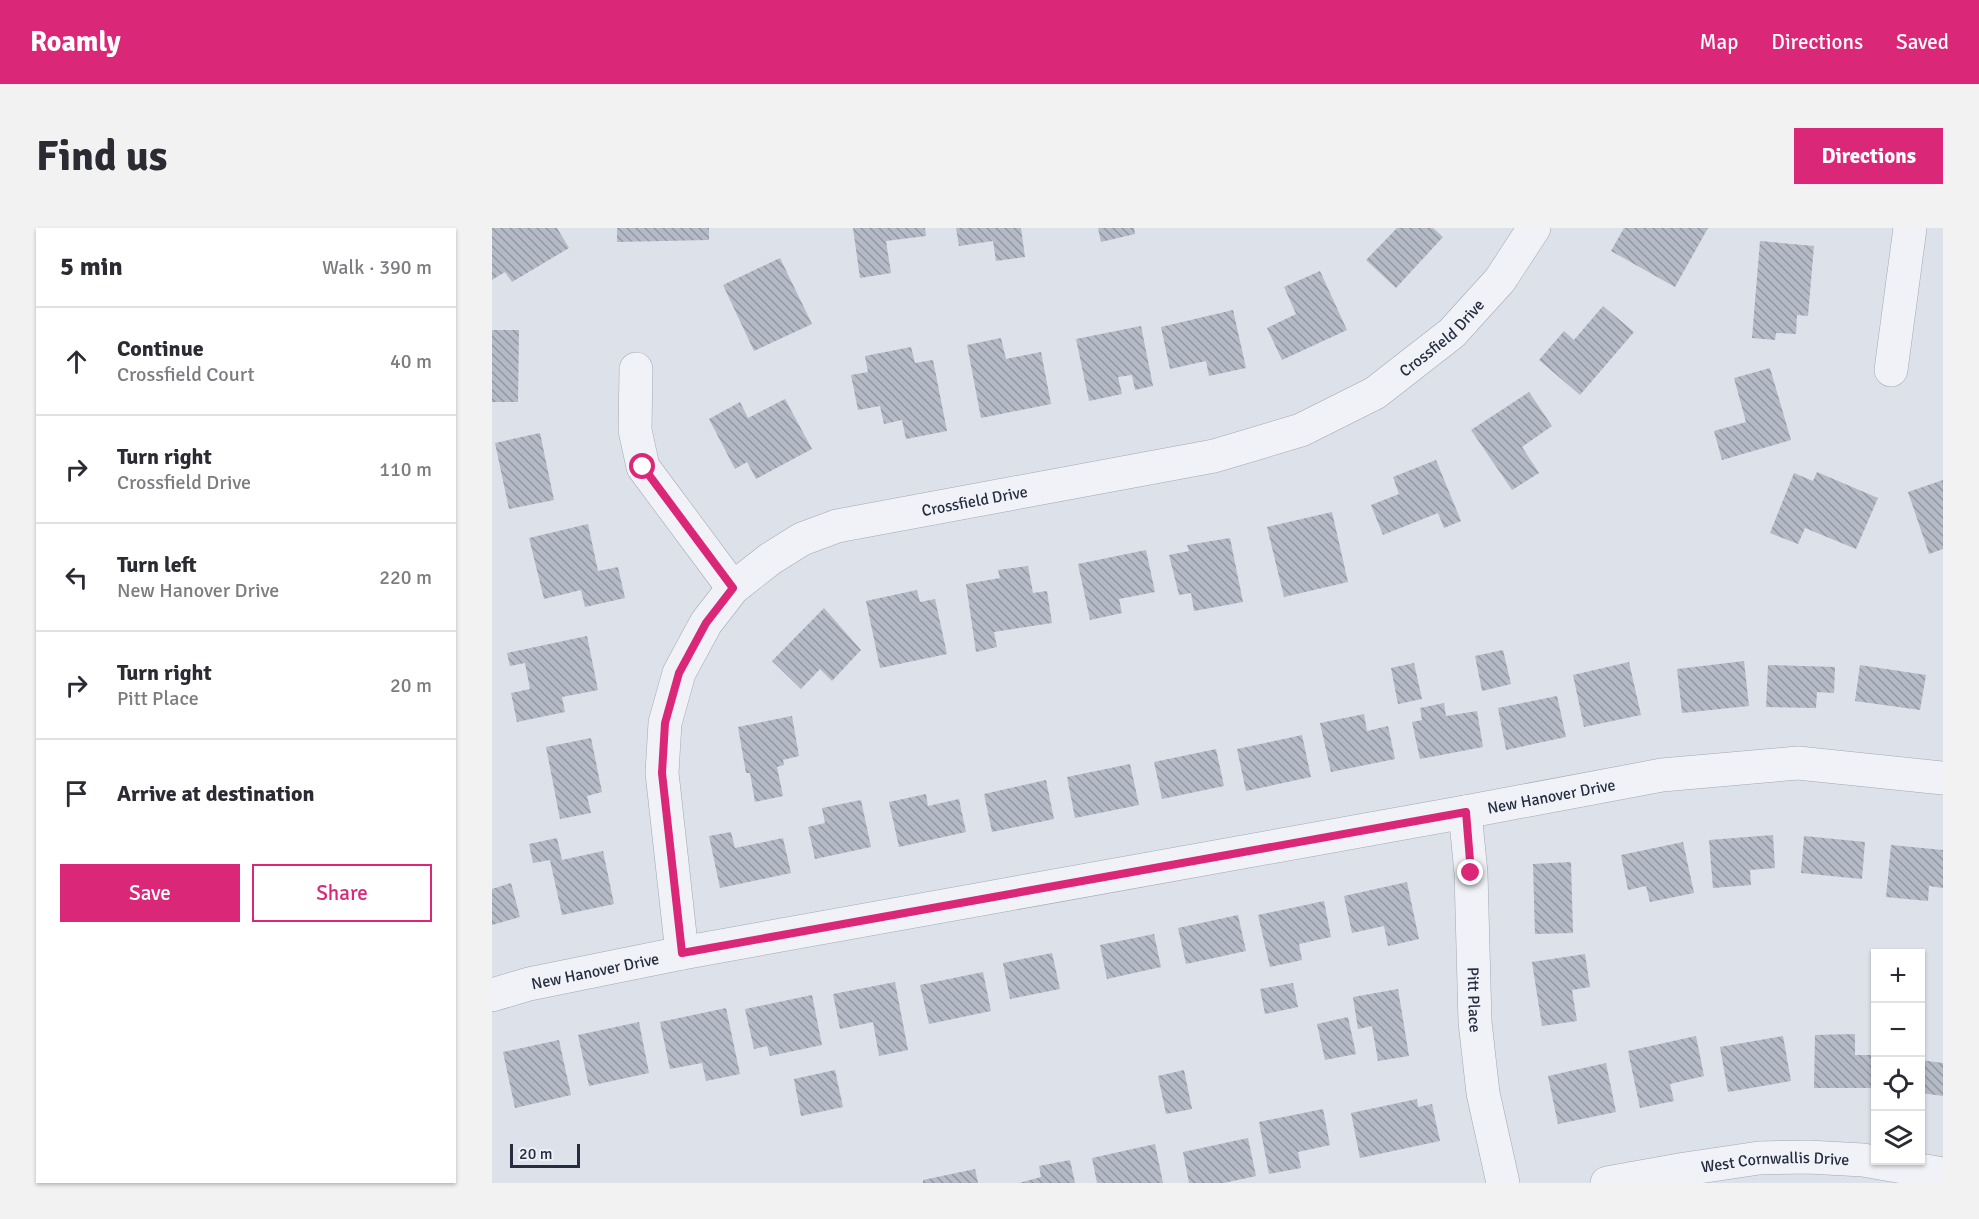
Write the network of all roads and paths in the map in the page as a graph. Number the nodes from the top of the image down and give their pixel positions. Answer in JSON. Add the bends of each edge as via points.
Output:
{"nodes":[{"id":1,"x":1534,"y":228,"type":"edge"},
{"id":2,"x":1910,"y":228,"type":"edge"},
{"id":3,"x":636,"y":369,"type":"dead end"},
{"id":4,"x":1891,"y":370,"type":"dead end"},
{"id":5,"x":733,"y":588,"type":"junction"},
{"id":6,"x":1943,"y":778,"type":"edge"},
{"id":7,"x":1466,"y":812,"type":"junction"},
{"id":8,"x":682,"y":953,"type":"junction"},
{"id":9,"x":492,"y":995,"type":"edge"},
{"id":10,"x":1943,"y":1174,"type":"edge"},
{"id":11,"x":1503,"y":1183,"type":"edge"},
{"id":12,"x":1607,"y":1183,"type":"edge"}],
"edges":[{"from":1,"to":5,"type":"street","name":"Crossfield Drive","via":[[1500,280],[1452,333],[1375,393],[1301,430],[1214,456],[837,526],[802,539]]},
{"from":2,"to":4,"type":"street"},
{"from":3,"to":5,"type":"street","via":[[635,430],[643,467]]},
{"from":5,"to":8,"type":"street","name":"Crossfield Drive","via":[[706,623],[679,673],[665,723],[662,773]]},
{"from":6,"to":7,"type":"street","name":"New Hanover Drive","via":[[1798,763],[1662,775]]},
{"from":7,"to":8,"type":"street","name":"New Hanover Drive"},
{"from":7,"to":11,"type":"street","name":"Pitt Place","via":[[1475,1022],[1483,1093]]},
{"from":8,"to":9,"type":"street","name":"New Hanover Drive"},
{"from":10,"to":12,"type":"street","name":"West Cornwallis Drive","via":[[1863,1160],[1759,1158]]}]}
